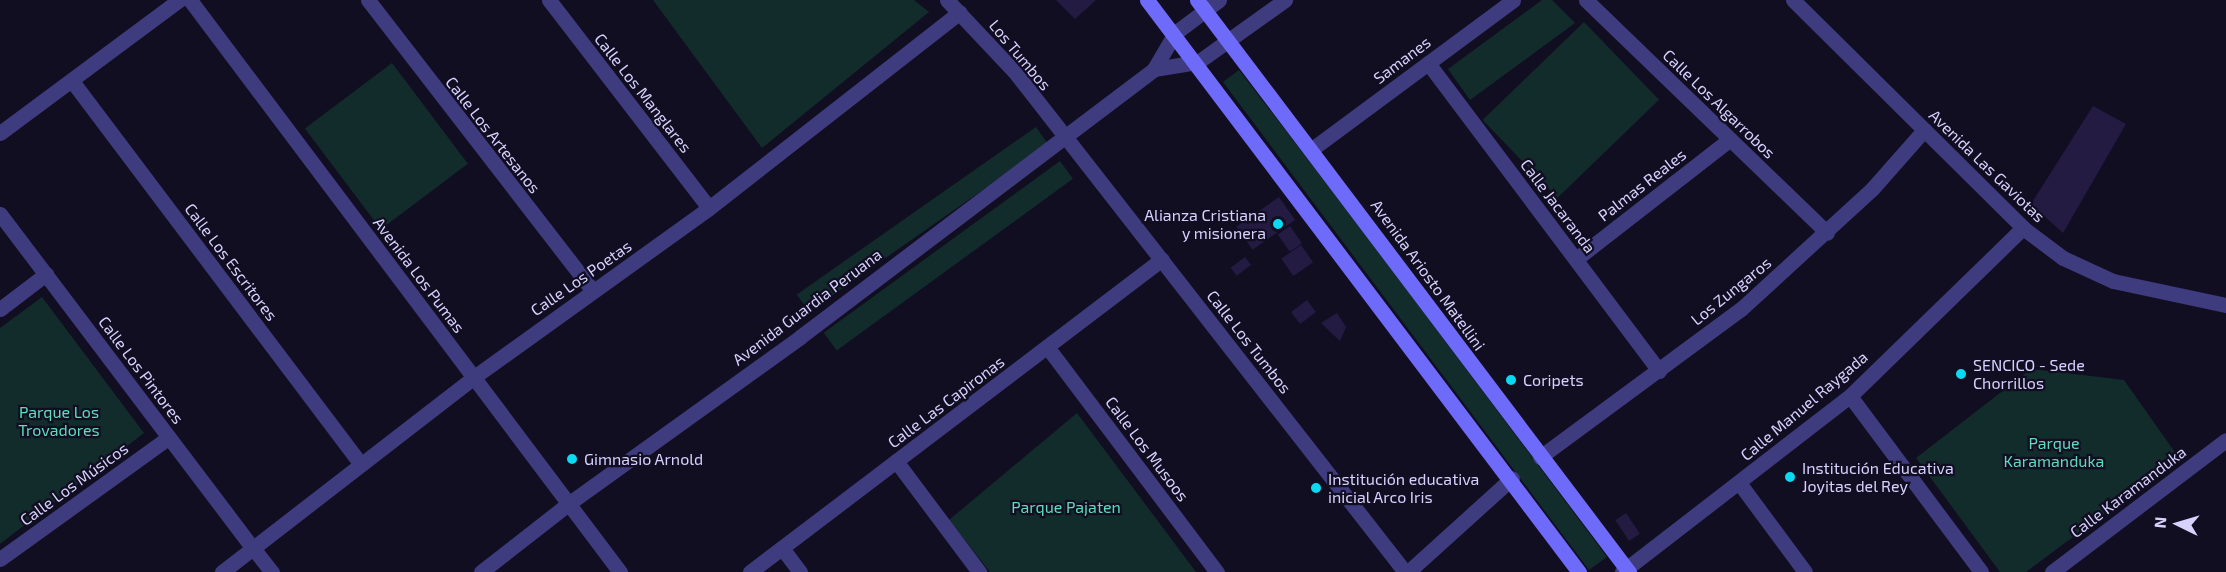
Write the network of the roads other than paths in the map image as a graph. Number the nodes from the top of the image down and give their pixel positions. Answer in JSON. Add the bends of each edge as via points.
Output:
{"nodes":[{"id":1,"x":179,"y":0,"type":"edge"},
{"id":2,"x":190,"y":0,"type":"edge"},
{"id":3,"x":368,"y":0,"type":"edge"},
{"id":4,"x":549,"y":0,"type":"edge"},
{"id":5,"x":947,"y":0,"type":"edge"},
{"id":6,"x":1147,"y":0,"type":"edge"},
{"id":7,"x":1219,"y":0,"type":"edge"},
{"id":8,"x":1285,"y":0,"type":"edge"},
{"id":9,"x":1513,"y":0,"type":"edge"},
{"id":10,"x":1586,"y":0,"type":"edge"},
{"id":11,"x":1793,"y":0,"type":"edge"},
{"id":12,"x":1201,"y":5,"type":"edge"},
{"id":13,"x":960,"y":12,"type":"junction"},
{"id":14,"x":1174,"y":33,"type":"junction"},
{"id":15,"x":1230,"y":40,"type":"junction"},
{"id":16,"x":1198,"y":62,"type":"junction"},
{"id":17,"x":1428,"y":63,"type":"junction"},
{"id":18,"x":1154,"y":69,"type":"junction"},
{"id":19,"x":72,"y":81,"type":"junction"},
{"id":20,"x":1924,"y":130,"type":"junction"},
{"id":21,"x":0,"y":133,"type":"edge"},
{"id":22,"x":1063,"y":136,"type":"junction"},
{"id":23,"x":1730,"y":140,"type":"junction"},
{"id":24,"x":1312,"y":149,"type":"junction"},
{"id":25,"x":709,"y":208,"type":"junction"},
{"id":26,"x":0,"y":214,"type":"edge"},
{"id":27,"x":2023,"y":228,"type":"junction"},
{"id":28,"x":1827,"y":233,"type":"junction"},
{"id":29,"x":1162,"y":259,"type":"junction"},
{"id":30,"x":1576,"y":259,"type":"junction"},
{"id":31,"x":46,"y":274,"type":"junction"},
{"id":32,"x":593,"y":291,"type":"junction"},
{"id":33,"x":2226,"y":305,"type":"edge"},
{"id":34,"x":0,"y":309,"type":"edge"},
{"id":35,"x":1048,"y":348,"type":"junction"},
{"id":36,"x":1659,"y":371,"type":"junction"},
{"id":37,"x":474,"y":377,"type":"junction"},
{"id":38,"x":1850,"y":396,"type":"junction"},
{"id":39,"x":169,"y":437,"type":"junction"},
{"id":40,"x":2226,"y":440,"type":"edge"},
{"id":41,"x":1540,"y":457,"type":"junction"},
{"id":42,"x":896,"y":461,"type":"junction"},
{"id":43,"x":361,"y":465,"type":"junction"},
{"id":44,"x":1512,"y":478,"type":"junction"},
{"id":45,"x":1740,"y":484,"type":"junction"},
{"id":46,"x":568,"y":504,"type":"junction"},
{"id":47,"x":254,"y":548,"type":"junction"},
{"id":48,"x":783,"y":548,"type":"junction"},
{"id":49,"x":0,"y":559,"type":"edge"},
{"id":50,"x":1626,"y":571,"type":"edge"},
{"id":51,"x":222,"y":572,"type":"edge"},
{"id":52,"x":272,"y":572,"type":"edge"},
{"id":53,"x":481,"y":572,"type":"edge"},
{"id":54,"x":620,"y":572,"type":"edge"},
{"id":55,"x":750,"y":572,"type":"edge"},
{"id":56,"x":800,"y":572,"type":"edge"},
{"id":57,"x":979,"y":572,"type":"edge"},
{"id":58,"x":1217,"y":572,"type":"edge"},
{"id":59,"x":1407,"y":572,"type":"edge"},
{"id":60,"x":1579,"y":572,"type":"edge"},
{"id":61,"x":1805,"y":572,"type":"edge"},
{"id":62,"x":1982,"y":572,"type":"edge"},
{"id":63,"x":2052,"y":572,"type":"edge"}],
"edges":[{"from":1,"to":19,"type":"street"},
{"from":2,"to":37,"type":"street","name":"Avenida Los Pumas"},
{"from":3,"to":32,"type":"street","name":"Calle Los Artesanos"},
{"from":4,"to":25,"type":"street","name":"Calle Los Manglares"},
{"from":5,"to":13,"type":"street","name":"Los Tumbos"},
{"from":6,"to":14,"type":"main road"},
{"from":7,"to":12,"type":"street","name":"Avenida Guardia Peruana"},
{"from":8,"to":15,"type":"street","name":"Avenida Guardia Peruana"},
{"from":9,"to":17,"type":"street","name":"Samanes"},
{"from":10,"to":23,"type":"street","name":"Calle Los Algarrobos"},
{"from":11,"to":20,"type":"street","name":"Avenida Las Gaviotas"},
{"from":12,"to":14,"type":"street","name":"Avenida Guardia Peruana"},
{"from":12,"to":15,"type":"main road","name":"Avenida Ariosto Matellini"},
{"from":13,"to":22,"type":"street","name":"Los Tumbos"},
{"from":13,"to":25,"type":"street","name":"Calle Los Poetas"},
{"from":14,"to":16,"type":"main road"},
{"from":14,"to":18,"type":"street","name":"Avenida Guardia Peruana"},
{"from":15,"to":16,"type":"street","name":"Avenida Guardia Peruana"},
{"from":15,"to":24,"type":"main road","name":"Avenida Ariosto Matellini"},
{"from":16,"to":18,"type":"street","name":"Avenida Guardia Peruana"},
{"from":16,"to":44,"type":"main road"},
{"from":17,"to":24,"type":"street","name":"Samanes"},
{"from":17,"to":30,"type":"street","name":"Calle Jacaranda"},
{"from":18,"to":22,"type":"street","name":"Avenida Guardia Peruana"},
{"from":19,"to":21,"type":"street"},
{"from":19,"to":43,"type":"street","name":"Calle Los Escritores"},
{"from":20,"to":27,"type":"street","name":"Avenida Las Gaviotas"},
{"from":20,"to":28,"type":"street","name":"Los Zungaros"},
{"from":22,"to":29,"type":"street","name":"Calle Los Tumbos"},
{"from":22,"to":46,"type":"street","name":"Avenida Guardia Peruana","via":[[800,337]]},
{"from":23,"to":28,"type":"street","name":"Calle Los Algarrobos"},
{"from":23,"to":30,"type":"street","name":"Palmas Reales"},
{"from":24,"to":41,"type":"main road","name":"Avenida Ariosto Matellini"},
{"from":25,"to":32,"type":"street","name":"Calle Los Poetas"},
{"from":26,"to":31,"type":"street","name":"Calle Los Pintores"},
{"from":27,"to":33,"type":"street","name":"Avenida Las Gaviotas","via":[[2063,258],[2113,281]]},
{"from":27,"to":38,"type":"street","name":"Calle Manuel Raygada"},
{"from":28,"to":36,"type":"street","name":"Los Zungaros","via":[[1741,309]]},
{"from":29,"to":35,"type":"street","name":"Calle Las Capironas"},
{"from":29,"to":59,"type":"street","name":"Calle Los Tumbos"},
{"from":30,"to":36,"type":"street","name":"Calle Jacaranda"},
{"from":31,"to":34,"type":"street"},
{"from":31,"to":39,"type":"street","name":"Calle Los Pintores"},
{"from":32,"to":37,"type":"street","name":"Calle Los Poetas"},
{"from":35,"to":42,"type":"street","name":"Calle Las Capironas"},
{"from":35,"to":58,"type":"street","name":"Calle Los Musoos"},
{"from":36,"to":41,"type":"street","name":"Los Zungaros"},
{"from":37,"to":43,"type":"street","name":"Calle Los Poetas"},
{"from":37,"to":46,"type":"street","name":"Avenida Los Pumas"},
{"from":38,"to":45,"type":"street","name":"Calle Manuel Raygada"},
{"from":38,"to":62,"type":"street"},
{"from":39,"to":47,"type":"street","name":"Calle Los Pintores"},
{"from":39,"to":49,"type":"street","name":"Calle Los Músicos"},
{"from":40,"to":63,"type":"street","name":"Calle Karamanduka"},
{"from":41,"to":50,"type":"main road","name":"Avenida Ariosto Matellini"},
{"from":42,"to":48,"type":"street","name":"Calle Las Capironas"},
{"from":42,"to":57,"type":"street"},
{"from":43,"to":47,"type":"street","name":"Calle Los Poetas"},
{"from":44,"to":59,"type":"street"},
{"from":44,"to":60,"type":"main road"},
{"from":45,"to":50,"type":"street","name":"Calle Manuel Raygada"},
{"from":45,"to":61,"type":"street"},
{"from":46,"to":53,"type":"street","name":"Avenida Guardia Peruana"},
{"from":46,"to":54,"type":"street","name":"Avenida Los Pumas"},
{"from":47,"to":51,"type":"street","name":"Calle Los Poetas"},
{"from":47,"to":52,"type":"street","name":"Calle Los Pintores"},
{"from":48,"to":55,"type":"street","name":"Calle Las Capironas"},
{"from":48,"to":56,"type":"street"}]}
